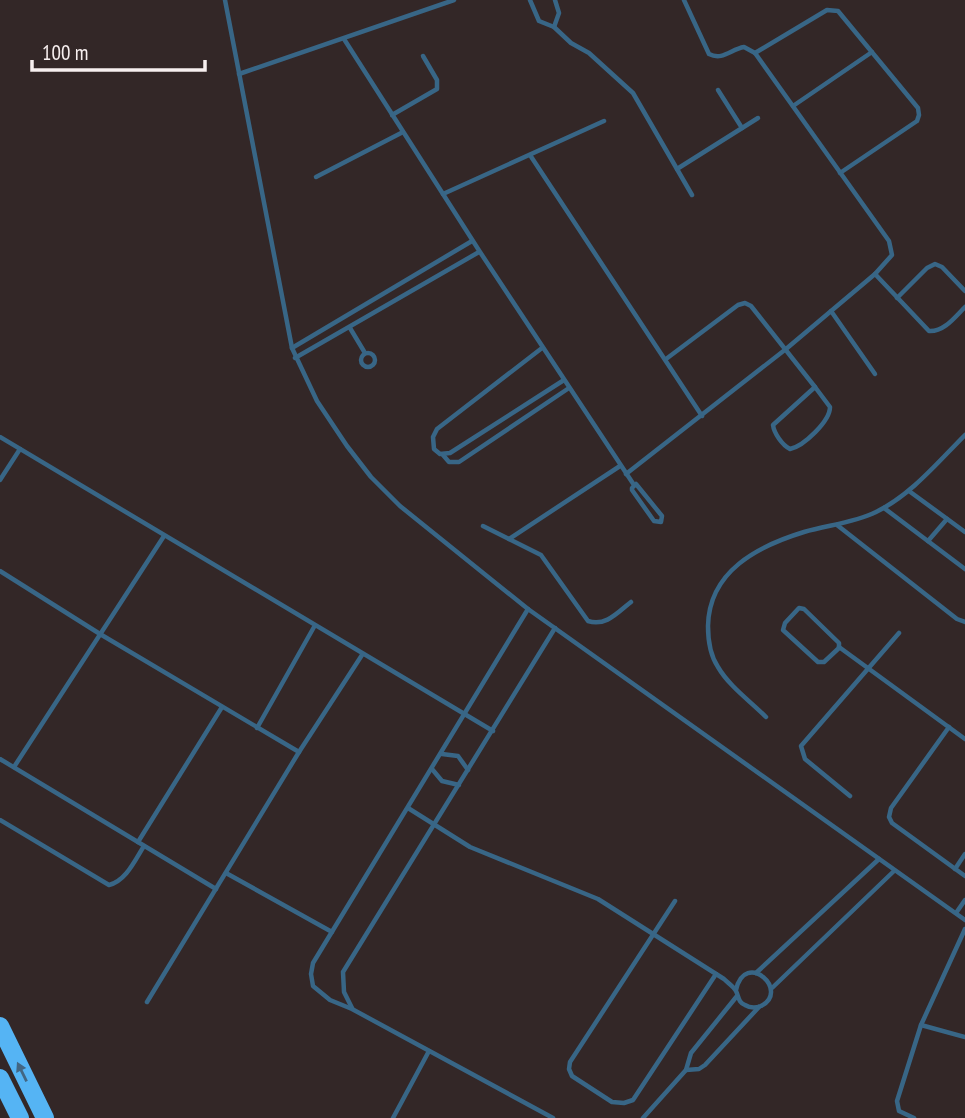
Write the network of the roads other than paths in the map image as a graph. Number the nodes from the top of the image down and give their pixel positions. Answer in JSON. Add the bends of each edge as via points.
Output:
{"nodes":[{"id":1,"x":225,"y":0,"type":"edge"},
{"id":2,"x":454,"y":0,"type":"edge"},
{"id":3,"x":530,"y":0,"type":"edge"},
{"id":4,"x":555,"y":0,"type":"edge"},
{"id":5,"x":684,"y":0,"type":"edge"},
{"id":6,"x":554,"y":27,"type":"junction"},
{"id":7,"x":344,"y":39,"type":"junction"},
{"id":8,"x":872,"y":52,"type":"junction"},
{"id":9,"x":755,"y":53,"type":"junction"},
{"id":10,"x":423,"y":56,"type":"dead end"},
{"id":11,"x":239,"y":74,"type":"junction"},
{"id":12,"x":718,"y":90,"type":"dead end"},
{"id":13,"x":793,"y":106,"type":"junction"},
{"id":14,"x":392,"y":115,"type":"junction"},
{"id":15,"x":758,"y":118,"type":"dead end"},
{"id":16,"x":604,"y":121,"type":"dead end"},
{"id":17,"x":742,"y":128,"type":"junction"},
{"id":18,"x":402,"y":132,"type":"junction"},
{"id":19,"x":530,"y":155,"type":"junction"},
{"id":20,"x":677,"y":169,"type":"junction"},
{"id":21,"x":840,"y":173,"type":"junction"},
{"id":22,"x":316,"y":177,"type":"dead end"},
{"id":23,"x":443,"y":194,"type":"junction"},
{"id":24,"x":692,"y":195,"type":"dead end"},
{"id":25,"x":472,"y":241,"type":"junction"},
{"id":26,"x":480,"y":251,"type":"junction"},
{"id":27,"x":875,"y":274,"type":"junction"},
{"id":28,"x":965,"y":291,"type":"edge"},
{"id":29,"x":897,"y":298,"type":"junction"},
{"id":30,"x":965,"y":307,"type":"edge"},
{"id":31,"x":831,"y":311,"type":"junction"},
{"id":32,"x":350,"y":328,"type":"junction"},
{"id":33,"x":292,"y":348,"type":"junction"},
{"id":34,"x":542,"y":348,"type":"junction"},
{"id":35,"x":786,"y":349,"type":"junction"},
{"id":36,"x":365,"y":353,"type":"dead end"},
{"id":37,"x":295,"y":358,"type":"junction"},
{"id":38,"x":666,"y":359,"type":"junction"},
{"id":39,"x":875,"y":374,"type":"dead end"},
{"id":40,"x":564,"y":380,"type":"junction"},
{"id":41,"x":815,"y":387,"type":"junction"},
{"id":42,"x":569,"y":388,"type":"junction"},
{"id":43,"x":527,"y":404,"type":"junction"},
{"id":44,"x":533,"y":412,"type":"junction"},
{"id":45,"x":702,"y":416,"type":"junction"},
{"id":46,"x":491,"y":426,"type":"junction"},
{"id":47,"x":965,"y":435,"type":"edge"},
{"id":48,"x":498,"y":436,"type":"junction"},
{"id":49,"x":0,"y":437,"type":"edge"},
{"id":50,"x":20,"y":449,"type":"junction"},
{"id":51,"x":443,"y":455,"type":"junction"},
{"id":52,"x":620,"y":466,"type":"junction"},
{"id":53,"x":626,"y":474,"type":"junction"},
{"id":54,"x":0,"y":480,"type":"edge"},
{"id":55,"x":634,"y":485,"type":"junction"},
{"id":56,"x":909,"y":491,"type":"junction"},
{"id":57,"x":884,"y":508,"type":"junction"},
{"id":58,"x":947,"y":519,"type":"junction"},
{"id":59,"x":837,"y":524,"type":"junction"},
{"id":60,"x":483,"y":526,"type":"dead end"},
{"id":61,"x":965,"y":532,"type":"edge"},
{"id":62,"x":164,"y":536,"type":"junction"},
{"id":63,"x":509,"y":539,"type":"junction"},
{"id":64,"x":928,"y":541,"type":"junction"},
{"id":65,"x":964,"y":566,"type":"edge"},
{"id":66,"x":0,"y":571,"type":"edge"},
{"id":67,"x":631,"y":602,"type":"dead end"},
{"id":68,"x":527,"y":609,"type":"junction"},
{"id":69,"x":965,"y":622,"type":"edge"},
{"id":70,"x":314,"y":626,"type":"junction"},
{"id":71,"x":555,"y":628,"type":"junction"},
{"id":72,"x":899,"y":633,"type":"dead end"},
{"id":73,"x":100,"y":635,"type":"junction"},
{"id":74,"x":839,"y":647,"type":"junction"},
{"id":75,"x":362,"y":655,"type":"junction"},
{"id":76,"x":868,"y":668,"type":"junction"},
{"id":77,"x":222,"y":707,"type":"junction"},
{"id":78,"x":465,"y":716,"type":"junction"},
{"id":79,"x":766,"y":717,"type":"dead end"},
{"id":80,"x":949,"y":727,"type":"junction"},
{"id":81,"x":257,"y":728,"type":"junction"},
{"id":82,"x":493,"y":732,"type":"junction"},
{"id":83,"x":965,"y":739,"type":"edge"},
{"id":84,"x":299,"y":752,"type":"junction"},
{"id":85,"x":441,"y":754,"type":"junction"},
{"id":86,"x":0,"y":759,"type":"edge"},
{"id":87,"x":14,"y":767,"type":"junction"},
{"id":88,"x":432,"y":769,"type":"junction"},
{"id":89,"x":468,"y":771,"type":"junction"},
{"id":90,"x":459,"y":785,"type":"junction"},
{"id":91,"x":850,"y":796,"type":"dead end"},
{"id":92,"x":408,"y":808,"type":"junction"},
{"id":93,"x":0,"y":820,"type":"edge"},
{"id":94,"x":434,"y":825,"type":"junction"},
{"id":95,"x":138,"y":842,"type":"junction"},
{"id":96,"x":145,"y":846,"type":"junction"},
{"id":97,"x":965,"y":854,"type":"edge"},
{"id":98,"x":879,"y":859,"type":"junction"},
{"id":99,"x":955,"y":869,"type":"junction"},
{"id":100,"x":894,"y":870,"type":"junction"},
{"id":101,"x":226,"y":873,"type":"junction"},
{"id":102,"x":965,"y":876,"type":"edge"},
{"id":103,"x":216,"y":889,"type":"junction"},
{"id":104,"x":965,"y":900,"type":"edge"},
{"id":105,"x":675,"y":901,"type":"dead end"},
{"id":106,"x":956,"y":913,"type":"junction"},
{"id":107,"x":965,"y":920,"type":"edge"},
{"id":108,"x":965,"y":929,"type":"edge"},
{"id":109,"x":332,"y":932,"type":"junction"},
{"id":110,"x":653,"y":933,"type":"junction"},
{"id":111,"x":756,"y":973,"type":"junction"},
{"id":112,"x":716,"y":974,"type":"junction"},
{"id":113,"x":771,"y":989,"type":"junction"},
{"id":114,"x":737,"y":993,"type":"junction"},
{"id":115,"x":147,"y":1002,"type":"dead end"},
{"id":116,"x":759,"y":1007,"type":"junction"},
{"id":117,"x":352,"y":1009,"type":"junction"},
{"id":118,"x":921,"y":1025,"type":"junction"},
{"id":119,"x":0,"y":1026,"type":"edge"},
{"id":120,"x":965,"y":1037,"type":"edge"},
{"id":121,"x":429,"y":1051,"type":"junction"},
{"id":122,"x":686,"y":1070,"type":"junction"},
{"id":123,"x":0,"y":1078,"type":"edge"},
{"id":124,"x":20,"y":1118,"type":"edge"},
{"id":125,"x":45,"y":1118,"type":"edge"},
{"id":126,"x":393,"y":1118,"type":"edge"},
{"id":127,"x":553,"y":1118,"type":"edge"},
{"id":128,"x":643,"y":1118,"type":"edge"},
{"id":129,"x":914,"y":1118,"type":"edge"}],
"edges":[{"from":1,"to":11,"type":"lane"},
{"from":2,"to":7,"type":"lane"},
{"from":3,"to":6,"type":"lane","via":[[539,20]]},
{"from":4,"to":6,"type":"lane","via":[[559,13]]},
{"from":5,"to":9,"type":"lane","via":[[709,54],[722,56],[744,47]]},
{"from":6,"to":20,"type":"lane","via":[[633,93]]},
{"from":7,"to":11,"type":"lane"},
{"from":7,"to":14,"type":"lane"},
{"from":8,"to":9,"type":"lane","via":[[832,9]]},
{"from":8,"to":13,"type":"lane"},
{"from":8,"to":21,"type":"lane","via":[[918,108],[919,118]]},
{"from":9,"to":13,"type":"lane"},
{"from":10,"to":14,"type":"lane","via":[[437,80],[437,89]]},
{"from":11,"to":33,"type":"lane"},
{"from":12,"to":17,"type":"lane"},
{"from":13,"to":21,"type":"lane"},
{"from":14,"to":18,"type":"lane"},
{"from":15,"to":17,"type":"lane"},
{"from":16,"to":19,"type":"lane"},
{"from":17,"to":20,"type":"lane"},
{"from":18,"to":22,"type":"lane"},
{"from":18,"to":23,"type":"lane"},
{"from":19,"to":23,"type":"lane"},
{"from":19,"to":38,"type":"lane"},
{"from":20,"to":24,"type":"lane"},
{"from":21,"to":27,"type":"lane","via":[[891,245],[891,259]]},
{"from":23,"to":25,"type":"lane"},
{"from":25,"to":26,"type":"lane"},
{"from":25,"to":33,"type":"lane"},
{"from":26,"to":32,"type":"lane"},
{"from":26,"to":34,"type":"lane"},
{"from":27,"to":29,"type":"lane"},
{"from":27,"to":31,"type":"lane"},
{"from":28,"to":29,"type":"lane","via":[[935,264]]},
{"from":29,"to":30,"type":"lane","via":[[934,332]]},
{"from":31,"to":35,"type":"lane"},
{"from":31,"to":39,"type":"lane"},
{"from":32,"to":36,"type":"lane"},
{"from":32,"to":37,"type":"lane"},
{"from":33,"to":37,"type":"lane"},
{"from":34,"to":40,"type":"lane"},
{"from":34,"to":51,"type":"lane","via":[[437,429],[434,449]]},
{"from":35,"to":38,"type":"lane","via":[[745,303]]},
{"from":35,"to":41,"type":"lane"},
{"from":35,"to":45,"type":"lane"},
{"from":37,"to":68,"type":"lane","via":[[317,401],[371,477]]},
{"from":38,"to":45,"type":"lane"},
{"from":40,"to":42,"type":"lane"},
{"from":40,"to":43,"type":"lane"},
{"from":41,"to":41,"type":"lane","via":[[830,407],[828,419],[790,449],[773,425]]},
{"from":42,"to":44,"type":"lane"},
{"from":42,"to":52,"type":"lane"},
{"from":43,"to":44,"type":"lane"},
{"from":43,"to":46,"type":"lane"},
{"from":44,"to":48,"type":"lane"},
{"from":45,"to":53,"type":"lane"},
{"from":46,"to":48,"type":"lane"},
{"from":46,"to":51,"type":"lane"},
{"from":47,"to":56,"type":"lane"},
{"from":48,"to":51,"type":"lane","via":[[456,463],[446,461]]},
{"from":49,"to":50,"type":"lane"},
{"from":50,"to":54,"type":"lane"},
{"from":50,"to":62,"type":"lane"},
{"from":52,"to":53,"type":"lane"},
{"from":52,"to":63,"type":"lane"},
{"from":53,"to":55,"type":"lane"},
{"from":55,"to":55,"type":"lane","via":[[632,491],[654,521],[661,522],[662,516],[639,485]]},
{"from":56,"to":57,"type":"lane"},
{"from":56,"to":58,"type":"lane"},
{"from":57,"to":59,"type":"lane"},
{"from":57,"to":64,"type":"lane"},
{"from":58,"to":61,"type":"lane"},
{"from":58,"to":64,"type":"lane"},
{"from":59,"to":69,"type":"lane"},
{"from":59,"to":79,"type":"lane","via":[[794,536],[747,557],[724,578],[713,598],[708,631],[716,665]]},
{"from":60,"to":63,"type":"lane"},
{"from":62,"to":70,"type":"lane"},
{"from":62,"to":73,"type":"lane"},
{"from":63,"to":67,"type":"lane","via":[[541,555],[588,621],[604,622]]},
{"from":64,"to":65,"type":"lane"},
{"from":66,"to":73,"type":"lane"},
{"from":68,"to":71,"type":"lane"},
{"from":68,"to":78,"type":"lane"},
{"from":70,"to":75,"type":"lane"},
{"from":70,"to":81,"type":"lane"},
{"from":71,"to":82,"type":"lane"},
{"from":71,"to":98,"type":"lane"},
{"from":72,"to":76,"type":"lane"},
{"from":73,"to":77,"type":"lane"},
{"from":73,"to":87,"type":"lane"},
{"from":74,"to":74,"type":"lane","via":[[818,662],[783,625],[796,610],[804,609]]},
{"from":74,"to":76,"type":"lane"},
{"from":75,"to":78,"type":"lane"},
{"from":75,"to":84,"type":"lane"},
{"from":76,"to":80,"type":"lane"},
{"from":76,"to":91,"type":"lane","via":[[802,746],[805,759]]},
{"from":77,"to":81,"type":"lane"},
{"from":77,"to":95,"type":"lane"},
{"from":78,"to":82,"type":"lane"},
{"from":78,"to":85,"type":"lane"},
{"from":80,"to":83,"type":"lane"},
{"from":80,"to":99,"type":"lane","via":[[889,817]]},
{"from":81,"to":84,"type":"lane"},
{"from":82,"to":89,"type":"lane"},
{"from":84,"to":101,"type":"lane"},
{"from":85,"to":88,"type":"lane"},
{"from":85,"to":89,"type":"lane","via":[[458,756]]},
{"from":86,"to":87,"type":"lane"},
{"from":87,"to":95,"type":"lane"},
{"from":88,"to":90,"type":"lane","via":[[442,781]]},
{"from":88,"to":92,"type":"lane"},
{"from":89,"to":90,"type":"lane"},
{"from":90,"to":94,"type":"lane"},
{"from":92,"to":94,"type":"lane"},
{"from":92,"to":109,"type":"lane"},
{"from":93,"to":96,"type":"lane","via":[[109,885],[124,877]]},
{"from":94,"to":110,"type":"lane","via":[[470,847],[598,900]]},
{"from":94,"to":117,"type":"lane","via":[[343,972],[341,981]]},
{"from":95,"to":96,"type":"lane"},
{"from":96,"to":103,"type":"lane"},
{"from":97,"to":99,"type":"lane"},
{"from":98,"to":100,"type":"lane"},
{"from":98,"to":111,"type":"lane"},
{"from":99,"to":102,"type":"lane"},
{"from":100,"to":106,"type":"lane"},
{"from":100,"to":113,"type":"lane"},
{"from":101,"to":103,"type":"lane"},
{"from":101,"to":109,"type":"lane"},
{"from":103,"to":115,"type":"lane"},
{"from":104,"to":106,"type":"lane"},
{"from":105,"to":110,"type":"lane"},
{"from":106,"to":107,"type":"lane"},
{"from":108,"to":118,"type":"lane"},
{"from":109,"to":117,"type":"lane","via":[[313,963],[313,986]]},
{"from":110,"to":112,"type":"lane"},
{"from":110,"to":112,"type":"lane","via":[[570,1062],[576,1079],[616,1103],[632,1100]]},
{"from":111,"to":113,"type":"lane","via":[[766,978]]},
{"from":111,"to":114,"type":"lane","via":[[743,976]]},
{"from":112,"to":114,"type":"lane"},
{"from":113,"to":116,"type":"lane","via":[[768,1000]]},
{"from":114,"to":116,"type":"lane","via":[[746,1006]]},
{"from":114,"to":122,"type":"lane","via":[[691,1053]]},
{"from":116,"to":122,"type":"lane","via":[[705,1065]]},
{"from":117,"to":121,"type":"lane"},
{"from":118,"to":120,"type":"lane"},
{"from":118,"to":129,"type":"lane","via":[[897,1101],[900,1111]]},
{"from":125,"to":119,"type":"highway","one_way":true},
{"from":121,"to":126,"type":"lane"},
{"from":121,"to":127,"type":"lane"},
{"from":122,"to":128,"type":"lane"},
{"from":123,"to":124,"type":"highway"}]}
